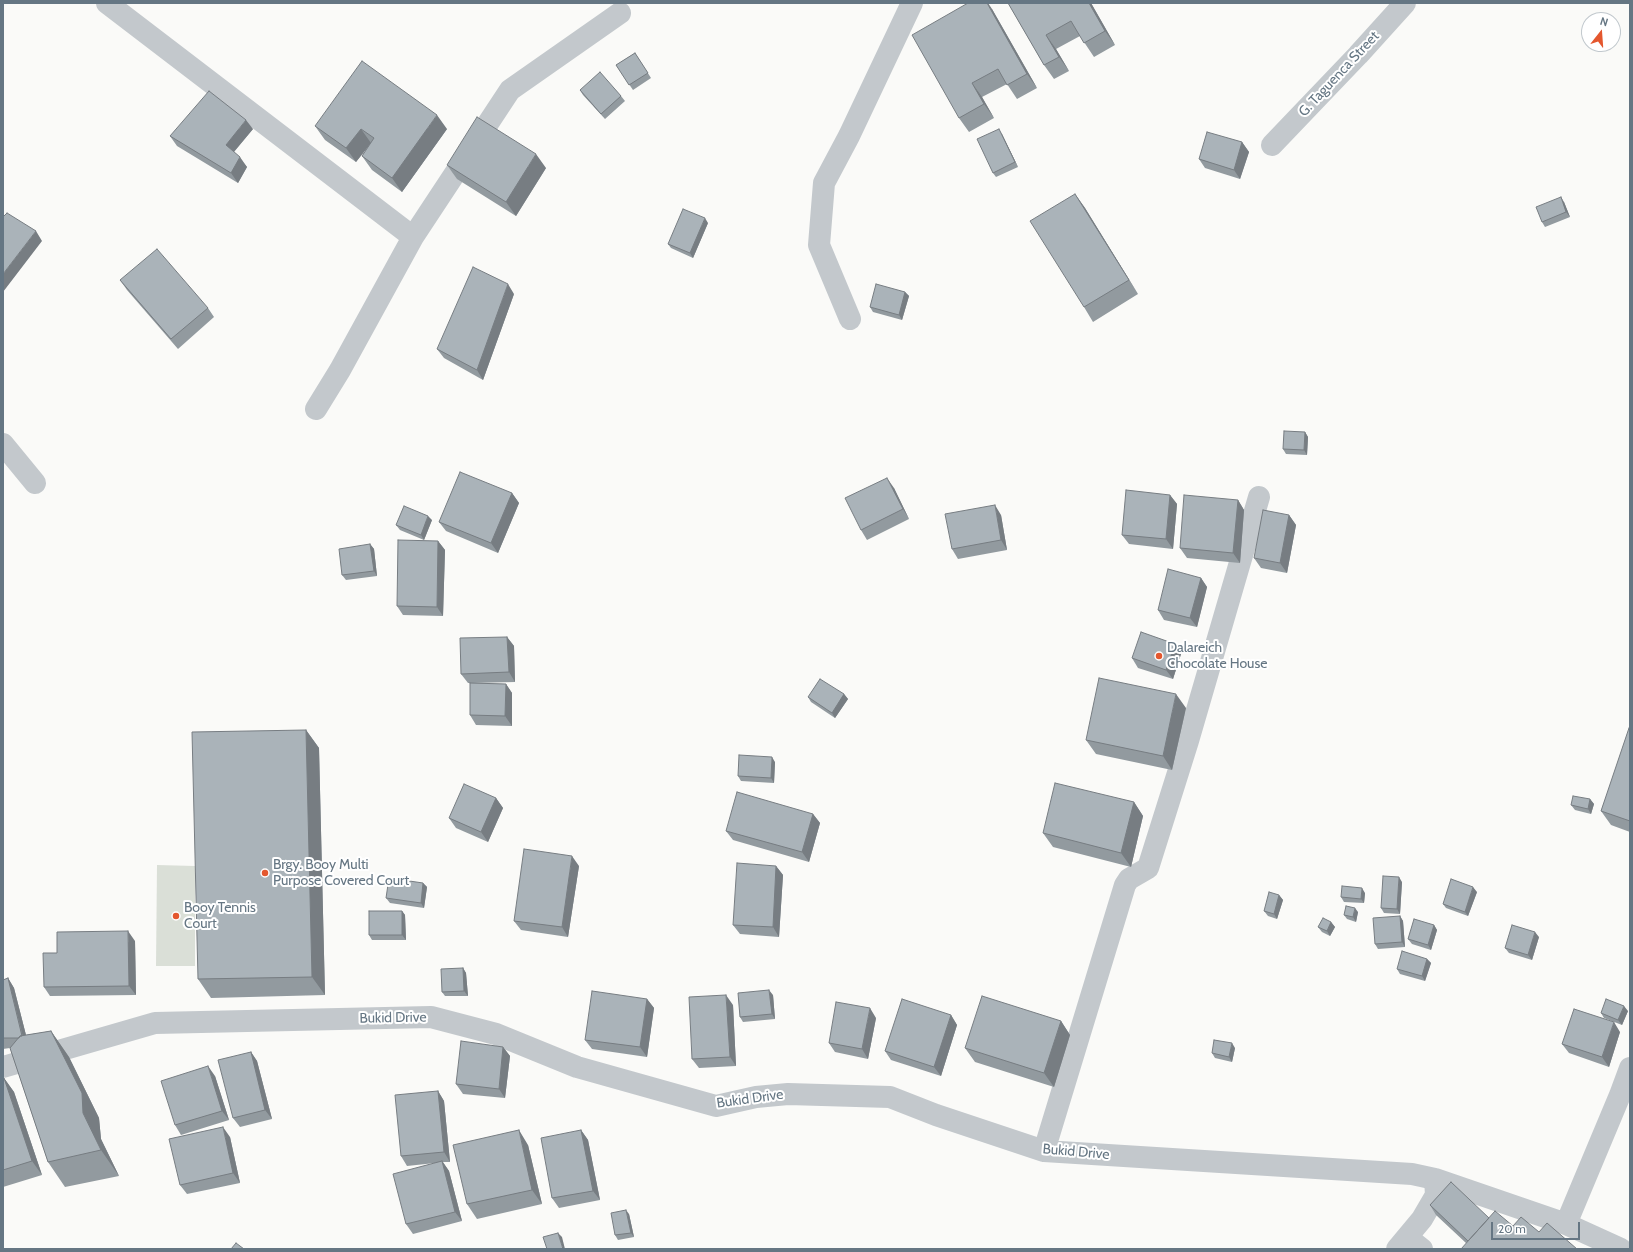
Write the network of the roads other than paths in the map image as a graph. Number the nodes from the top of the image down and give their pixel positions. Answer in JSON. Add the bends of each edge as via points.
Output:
{"nodes":[{"id":1,"x":107,"y":3,"type":"edge"},
{"id":2,"x":912,"y":3,"type":"edge"},
{"id":3,"x":1405,"y":3,"type":"edge"},
{"id":4,"x":620,"y":13,"type":"dead end"},
{"id":5,"x":1272,"y":145,"type":"dead end"},
{"id":6,"x":413,"y":237,"type":"junction"},
{"id":7,"x":850,"y":319,"type":"dead end"},
{"id":8,"x":316,"y":409,"type":"dead end"},
{"id":9,"x":3,"y":444,"type":"edge"},
{"id":10,"x":35,"y":483,"type":"dead end"},
{"id":11,"x":1259,"y":497,"type":"dead end"},
{"id":12,"x":3,"y":1067,"type":"edge"},
{"id":13,"x":1630,"y":1068,"type":"edge"},
{"id":14,"x":1044,"y":1151,"type":"junction"},
{"id":15,"x":1435,"y":1179,"type":"junction"},
{"id":16,"x":1566,"y":1224,"type":"junction"},
{"id":17,"x":1408,"y":1245,"type":"edge"},
{"id":18,"x":1621,"y":1249,"type":"edge"}],
"edges":[{"from":1,"to":6,"type":"street"},
{"from":2,"to":7,"type":"street","via":[[824,183],[819,245]]},
{"from":3,"to":5,"type":"street","name":"G. Taguenca Street"},
{"from":4,"to":6,"type":"street","via":[[510,90]]},
{"from":6,"to":8,"type":"street"},
{"from":9,"to":10,"type":"street"},
{"from":11,"to":14,"type":"street","via":[[1148,868],[1129,879],[1125,885]]},
{"from":12,"to":14,"type":"street","name":"Bukid Drive","via":[[156,1023],[431,1017],[496,1034],[576,1067],[716,1106],[756,1097],[788,1094],[890,1097]]},
{"from":13,"to":16,"type":"street"},
{"from":14,"to":15,"type":"street","name":"Bukid Drive","via":[[1412,1174]]},
{"from":15,"to":16,"type":"street","name":"Bukid Drive"},
{"from":15,"to":17,"type":"street","via":[[1436,1195]]},
{"from":16,"to":18,"type":"street","name":"Bukid Drive"}]}
